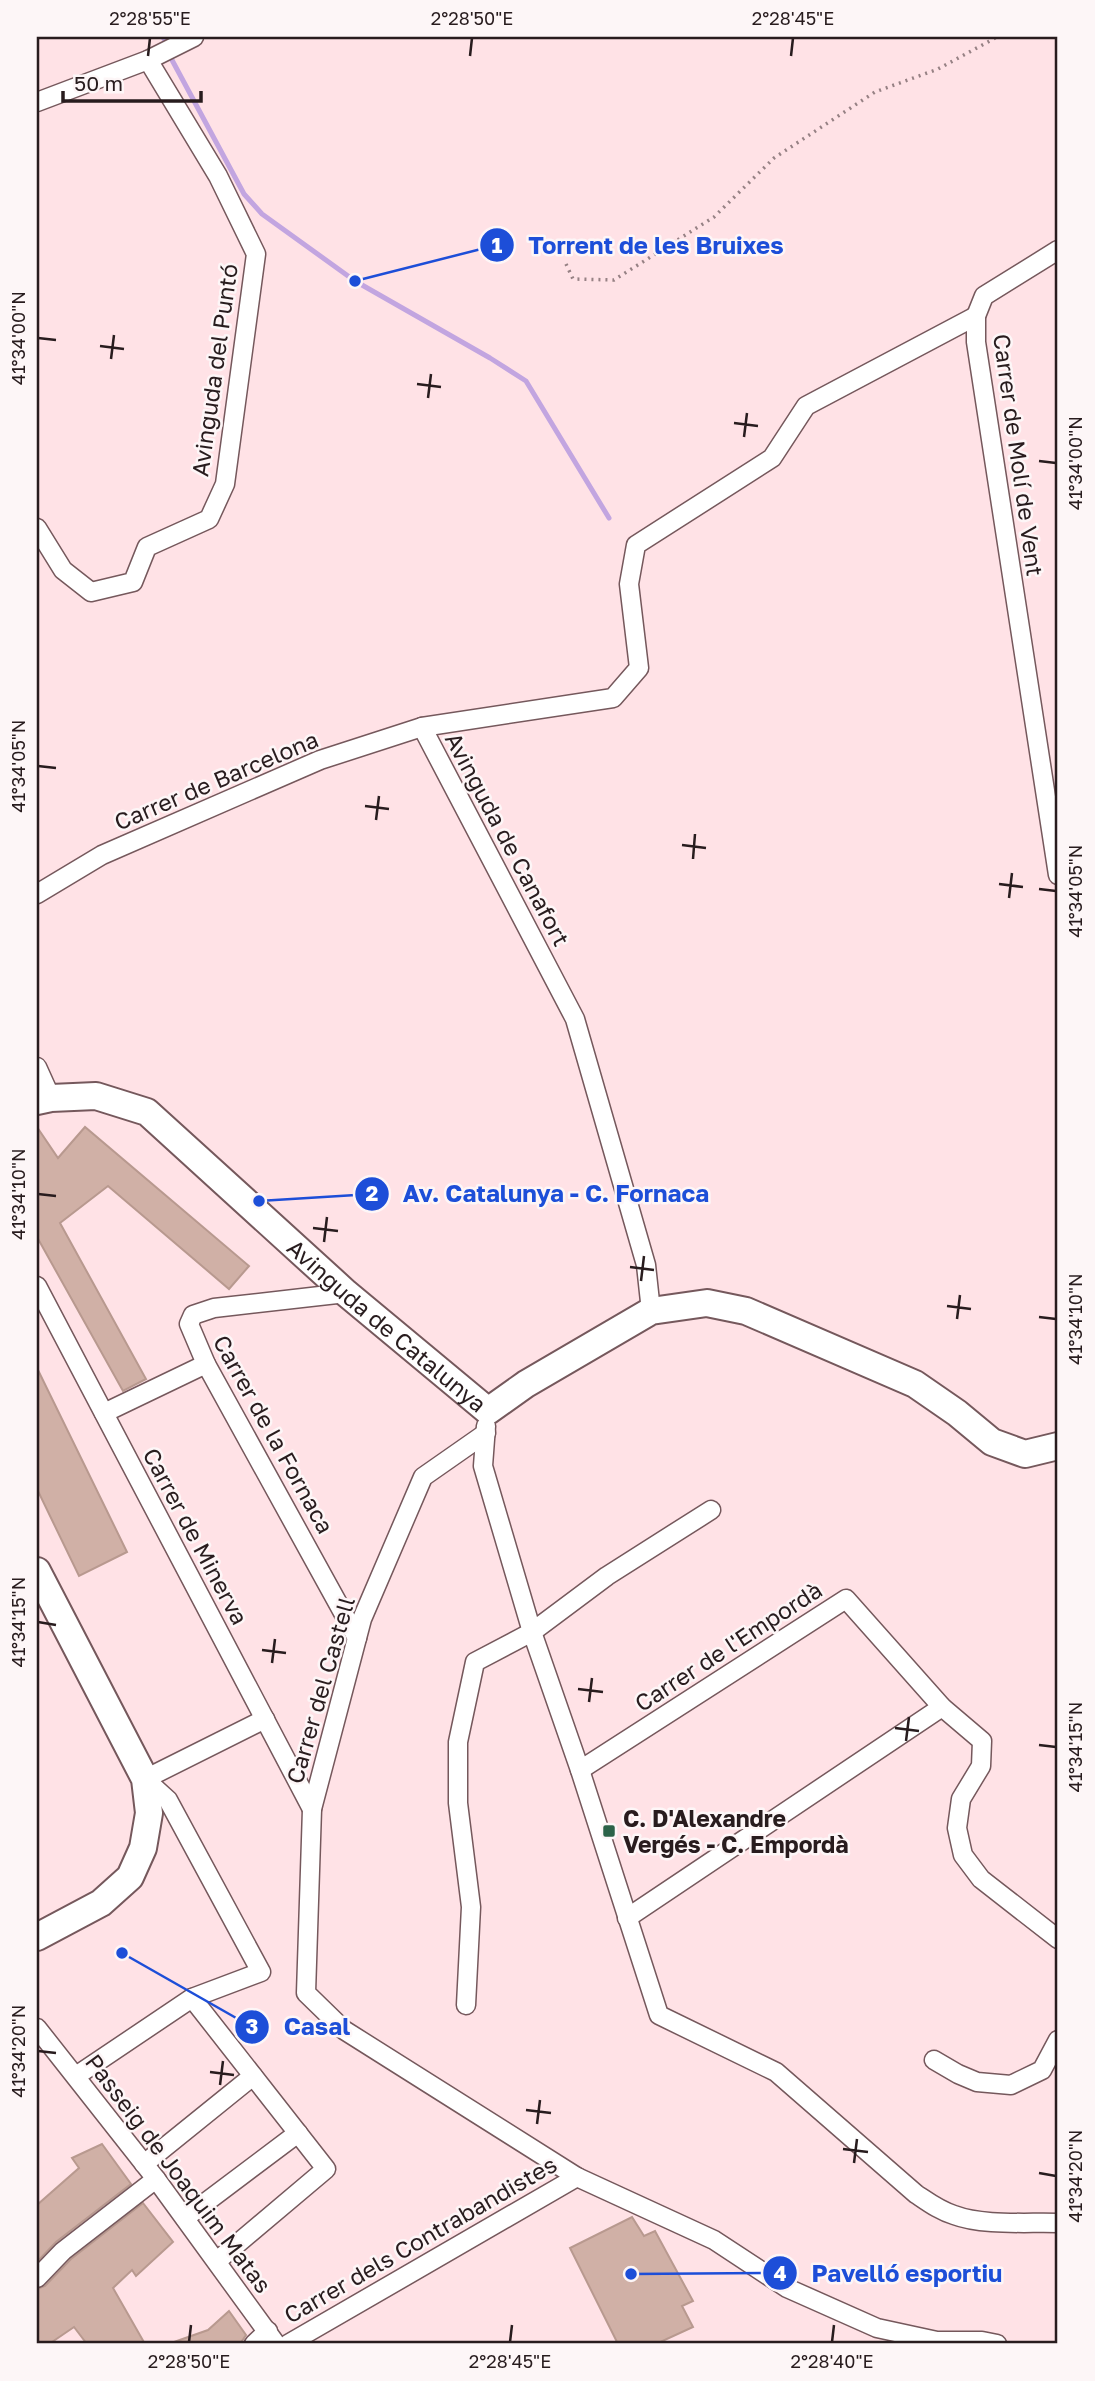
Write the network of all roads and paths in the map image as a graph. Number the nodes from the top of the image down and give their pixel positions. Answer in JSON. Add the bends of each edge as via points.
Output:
{"nodes":[{"id":1,"x":194,"y":37,"type":"edge"},
{"id":2,"x":997,"y":37,"type":"edge"},
{"id":3,"x":148,"y":60,"type":"junction"},
{"id":4,"x":37,"y":102,"type":"edge"},
{"id":5,"x":1058,"y":250,"type":"edge"},
{"id":6,"x":566,"y":264,"type":"dead end"},
{"id":7,"x":975,"y":316,"type":"junction"},
{"id":8,"x":37,"y":528,"type":"edge"},
{"id":9,"x":422,"y":727,"type":"junction"},
{"id":10,"x":1058,"y":875,"type":"edge"},
{"id":11,"x":37,"y":894,"type":"edge"},
{"id":12,"x":37,"y":1067,"type":"edge"},
{"id":13,"x":44,"y":1100,"type":"edge"},
{"id":14,"x":37,"y":1286,"type":"edge"},
{"id":15,"x":346,"y":1293,"type":"junction"},
{"id":16,"x":651,"y":1311,"type":"junction"},
{"id":17,"x":206,"y":1364,"type":"junction"},
{"id":18,"x":104,"y":1413,"type":"junction"},
{"id":19,"x":487,"y":1422,"type":"junction"},
{"id":20,"x":1058,"y":1446,"type":"edge"},
{"id":21,"x":711,"y":1510,"type":"dead end"},
{"id":22,"x":37,"y":1571,"type":"edge"},
{"id":23,"x":532,"y":1632,"type":"junction"},
{"id":24,"x":357,"y":1638,"type":"junction"},
{"id":25,"x":942,"y":1707,"type":"junction"},
{"id":26,"x":265,"y":1719,"type":"junction"},
{"id":27,"x":580,"y":1770,"type":"junction"},
{"id":28,"x":145,"y":1779,"type":"junction"},
{"id":29,"x":312,"y":1809,"type":"junction"},
{"id":30,"x":628,"y":1917,"type":"junction"},
{"id":31,"x":37,"y":1937,"type":"edge"},
{"id":32,"x":1058,"y":1939,"type":"edge"},
{"id":33,"x":192,"y":1998,"type":"junction"},
{"id":34,"x":466,"y":2005,"type":"dead end"},
{"id":35,"x":38,"y":2033,"type":"edge"},
{"id":36,"x":1058,"y":2040,"type":"edge"},
{"id":37,"x":934,"y":2060,"type":"dead end"},
{"id":38,"x":76,"y":2076,"type":"junction"},
{"id":39,"x":253,"y":2076,"type":"junction"},
{"id":40,"x":298,"y":2133,"type":"junction"},
{"id":41,"x":144,"y":2164,"type":"junction"},
{"id":42,"x":577,"y":2177,"type":"junction"},
{"id":43,"x":156,"y":2179,"type":"junction"},
{"id":44,"x":185,"y":2218,"type":"junction"},
{"id":45,"x":1058,"y":2223,"type":"edge"},
{"id":46,"x":217,"y":2261,"type":"junction"},
{"id":47,"x":37,"y":2278,"type":"edge"},
{"id":48,"x":272,"y":2338,"type":"edge"},
{"id":49,"x":938,"y":2343,"type":"edge"},
{"id":50,"x":990,"y":2343,"type":"edge"},
{"id":51,"x":254,"y":2344,"type":"edge"},
{"id":52,"x":288,"y":2344,"type":"edge"}],
"edges":[{"from":1,"to":3,"type":"street"},
{"from":2,"to":6,"type":"path","via":[[938,69],[875,92],[774,158],[714,217],[614,280],[573,279]]},
{"from":3,"to":4,"type":"street"},
{"from":3,"to":8,"type":"street","name":"Avinguda del Puntó","via":[[218,176],[256,254],[225,484],[209,519],[147,547],[133,582],[91,592],[63,569]]},
{"from":5,"to":7,"type":"street","name":"Carrer de Molí de Vent","via":[[984,296]]},
{"from":7,"to":9,"type":"street","name":"Avinguda de Canafort","via":[[806,406],[772,458],[636,545],[629,584],[639,668],[613,698]]},
{"from":7,"to":10,"type":"street","name":"Carrer de Molí de Vent"},
{"from":9,"to":11,"type":"street","name":"Carrer de Barcelona","via":[[307,766],[102,855]]},
{"from":9,"to":16,"type":"street","name":"Avinguda de Canafort","via":[[575,1019],[646,1265]]},
{"from":12,"to":13,"type":"street"},
{"from":13,"to":15,"type":"street","name":"Avinguda de Catalunya","via":[[96,1096],[147,1112]]},
{"from":14,"to":18,"type":"street","name":"Carrer de Minerva"},
{"from":15,"to":17,"type":"street","name":"Carrer de la Fornaca","via":[[214,1308],[193,1315],[189,1324]]},
{"from":15,"to":19,"type":"street","name":"Avinguda de Catalunya"},
{"from":16,"to":19,"type":"street","name":"Avinguda de Catalunya","via":[[537,1377]]},
{"from":16,"to":20,"type":"street","name":"Avinguda de Catalunya","via":[[707,1303],[746,1311],[915,1384],[992,1442],[1025,1454]]},
{"from":17,"to":18,"type":"street"},
{"from":17,"to":24,"type":"street","name":"Carrer de la Fornaca"},
{"from":18,"to":26,"type":"street","name":"Carrer de Minerva"},
{"from":19,"to":23,"type":"street","via":[[483,1466]]},
{"from":19,"to":24,"type":"street","name":"Carrer del Castell","via":[[423,1476]]},
{"from":21,"to":23,"type":"street","via":[[607,1576]]},
{"from":22,"to":28,"type":"street"},
{"from":23,"to":27,"type":"street"},
{"from":23,"to":34,"type":"street","via":[[475,1662],[458,1742],[458,1803],[471,1907]]},
{"from":24,"to":29,"type":"street","name":"Carrer del Castell"},
{"from":25,"to":27,"type":"street","name":"Carrer de l'Empordà","via":[[846,1599]]},
{"from":25,"to":30,"type":"street"},
{"from":25,"to":32,"type":"street","name":"Carrer de l'Empordà","via":[[982,1741],[981,1766],[961,1799],[957,1828],[963,1855],[981,1879]]},
{"from":26,"to":28,"type":"street"},
{"from":26,"to":29,"type":"street","name":"Carrer de Minerva"},
{"from":27,"to":30,"type":"street"},
{"from":28,"to":31,"type":"street","via":[[149,1814],[143,1848],[130,1877],[101,1903]]},
{"from":28,"to":33,"type":"street","via":[[167,1800],[261,1972]]},
{"from":29,"to":42,"type":"street","name":"Carrer del Castell","via":[[306,1993],[344,2030]]},
{"from":30,"to":45,"type":"street","via":[[659,2015],[776,2072],[935,2207],[981,2220]]},
{"from":33,"to":38,"type":"street"},
{"from":33,"to":39,"type":"street"},
{"from":35,"to":38,"type":"street","name":"Passeig de Joaquim Matas"},
{"from":36,"to":37,"type":"street","via":[[1042,2070],[1011,2085],[977,2082]]},
{"from":38,"to":41,"type":"street","name":"Passeig de Joaquim Matas"},
{"from":39,"to":40,"type":"street"},
{"from":39,"to":41,"type":"street"},
{"from":40,"to":44,"type":"street"},
{"from":40,"to":46,"type":"street","via":[[326,2169]]},
{"from":41,"to":43,"type":"street","name":"Passeig de Joaquim Matas"},
{"from":42,"to":49,"type":"street","name":"Carrer del Castell","via":[[714,2240],[787,2288],[877,2328]]},
{"from":42,"to":52,"type":"street","name":"Carrer dels Contrabandistes"},
{"from":43,"to":44,"type":"street","name":"Passeig de Joaquim Matas"},
{"from":43,"to":47,"type":"street","via":[[63,2250]]},
{"from":44,"to":46,"type":"street","name":"Passeig de Joaquim Matas"},
{"from":46,"to":48,"type":"street","name":"Passeig de Joaquim Matas"},
{"from":48,"to":51,"type":"street"},
{"from":49,"to":50,"type":"street","name":"Carrer del Castell"}]}
